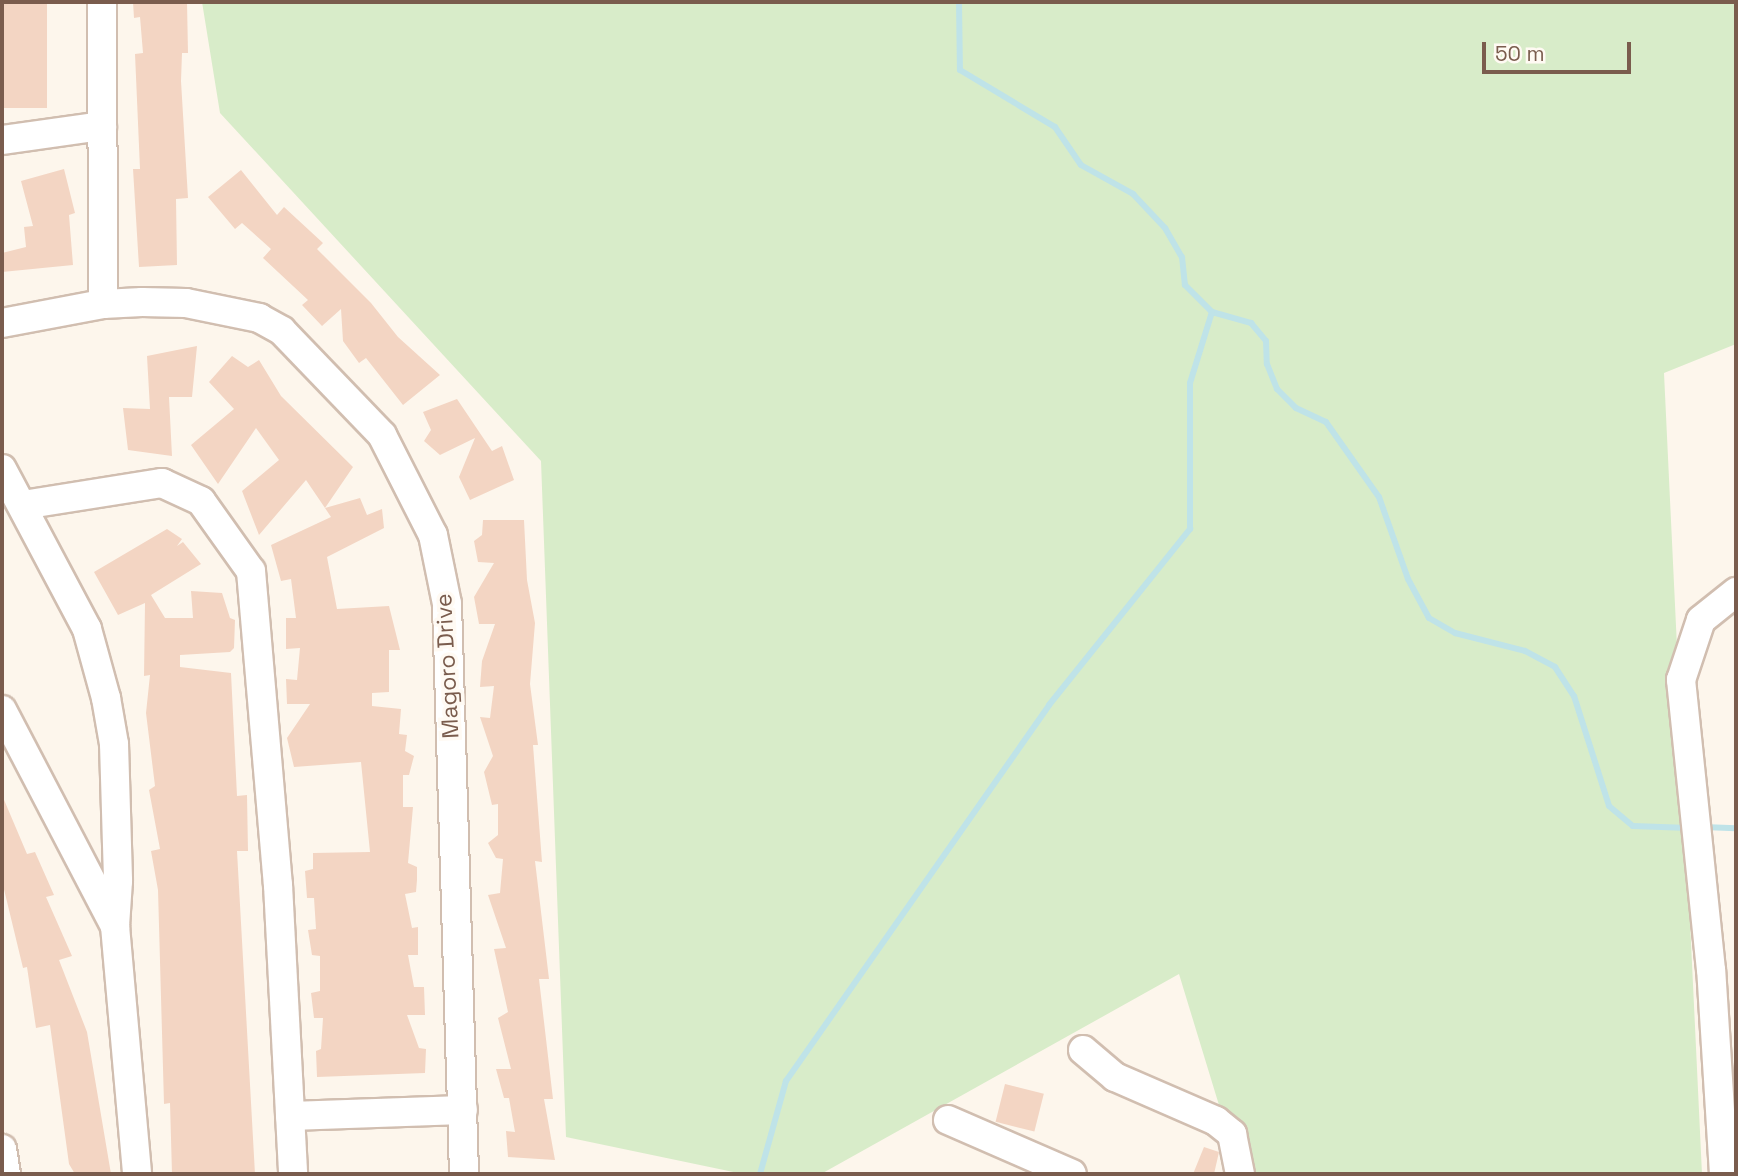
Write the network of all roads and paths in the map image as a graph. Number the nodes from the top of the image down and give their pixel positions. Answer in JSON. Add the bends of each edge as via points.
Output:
{"nodes":[{"id":1,"x":102,"y":2,"type":"edge"},
{"id":2,"x":102,"y":126,"type":"junction"},
{"id":3,"x":2,"y":140,"type":"edge"},
{"id":4,"x":103,"y":304,"type":"junction"},
{"id":5,"x":2,"y":323,"type":"edge"},
{"id":6,"x":2,"y":469,"type":"edge"},
{"id":7,"x":23,"y":505,"type":"junction"},
{"id":8,"x":1736,"y":592,"type":"edge"},
{"id":9,"x":2,"y":710,"type":"edge"},
{"id":10,"x":115,"y":926,"type":"junction"},
{"id":11,"x":1083,"y":1050,"type":"dead end"},
{"id":12,"x":463,"y":1111,"type":"junction"},
{"id":13,"x":290,"y":1116,"type":"junction"},
{"id":14,"x":948,"y":1120,"type":"dead end"},
{"id":15,"x":2,"y":1149,"type":"edge"},
{"id":16,"x":6,"y":1174,"type":"edge"},
{"id":17,"x":137,"y":1174,"type":"edge"},
{"id":18,"x":293,"y":1174,"type":"edge"},
{"id":19,"x":464,"y":1174,"type":"edge"},
{"id":20,"x":1072,"y":1174,"type":"edge"},
{"id":21,"x":1240,"y":1174,"type":"edge"},
{"id":22,"x":1724,"y":1174,"type":"edge"}],
"edges":[{"from":1,"to":2,"type":"street"},
{"from":2,"to":3,"type":"street"},
{"from":2,"to":4,"type":"street"},
{"from":4,"to":5,"type":"street","name":"Magoro Drive"},
{"from":4,"to":12,"type":"street","name":"Magoro Drive","via":[[186,303],[259,318],[282,331],[382,435],[433,535],[447,604]]},
{"from":6,"to":7,"type":"street"},
{"from":7,"to":10,"type":"street","via":[[87,629],[102,675],[114,744]]},
{"from":7,"to":13,"type":"street","via":[[163,483],[201,501],[251,571],[278,885]]},
{"from":8,"to":22,"type":"street","via":[[1701,620],[1681,680]]},
{"from":9,"to":10,"type":"street"},
{"from":10,"to":17,"type":"street"},
{"from":11,"to":21,"type":"street","via":[[1115,1077],[1216,1121],[1232,1134]]},
{"from":12,"to":13,"type":"street"},
{"from":12,"to":19,"type":"street","name":"Magoro Drive"},
{"from":13,"to":18,"type":"street"},
{"from":14,"to":20,"type":"street"},
{"from":15,"to":16,"type":"street"}]}
